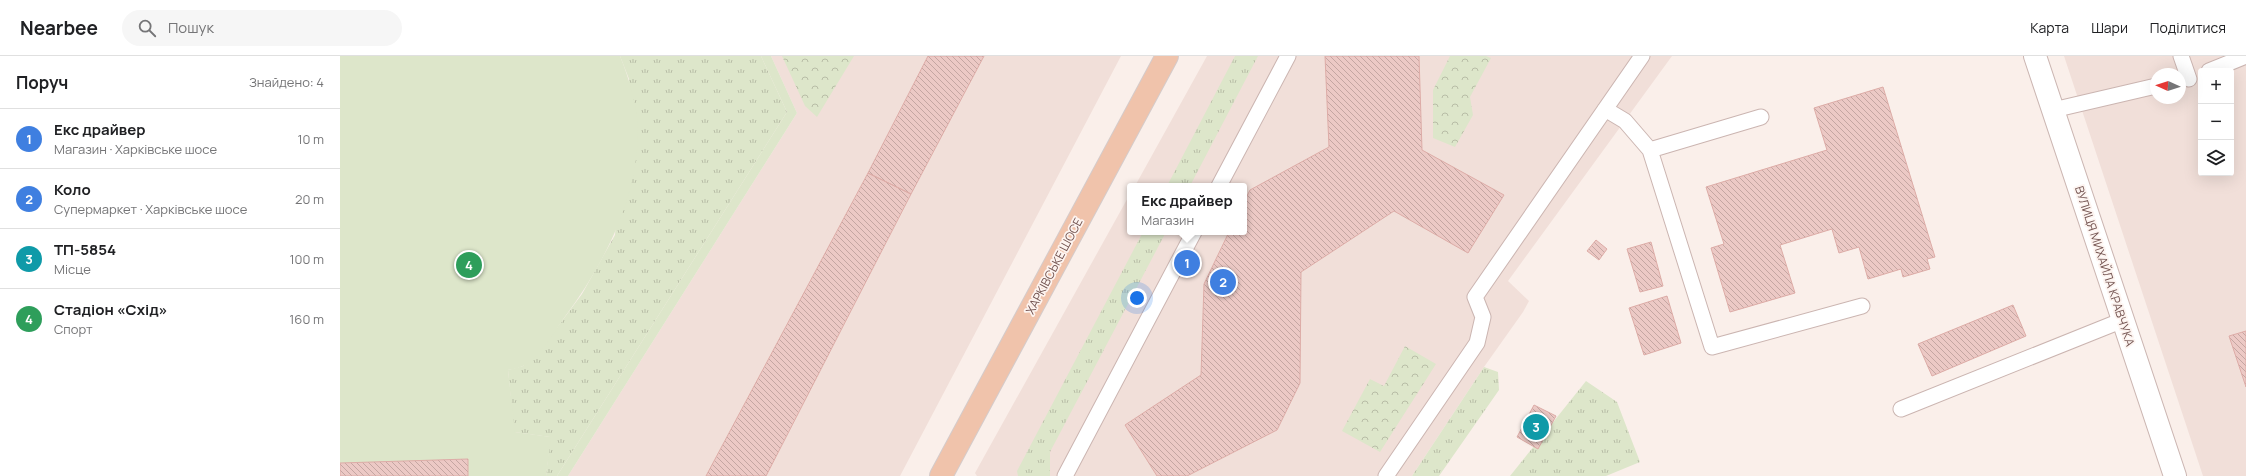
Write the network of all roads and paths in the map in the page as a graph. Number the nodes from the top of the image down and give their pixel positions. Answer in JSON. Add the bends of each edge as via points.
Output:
{"nodes":[{"id":1,"x":1167,"y":56,"type":"edge"},
{"id":2,"x":1288,"y":56,"type":"edge"},
{"id":3,"x":1642,"y":56,"type":"edge"},
{"id":4,"x":2035,"y":56,"type":"edge"},
{"id":5,"x":2181,"y":56,"type":"edge"},
{"id":6,"x":2246,"y":56,"type":"edge"},
{"id":7,"x":2216,"y":68,"type":"edge"},
{"id":8,"x":2190,"y":78,"type":"edge"},
{"id":9,"x":2150,"y":87,"type":"edge"},
{"id":10,"x":1605,"y":109,"type":"junction"},
{"id":11,"x":2053,"y":110,"type":"junction"},
{"id":12,"x":1761,"y":117,"type":"dead end"},
{"id":13,"x":1650,"y":150,"type":"junction"},
{"id":14,"x":1221,"y":183,"type":"edge"},
{"id":15,"x":1192,"y":235,"type":"edge"},
{"id":16,"x":1862,"y":306,"type":"dead end"},
{"id":17,"x":2123,"y":320,"type":"junction"},
{"id":18,"x":1901,"y":409,"type":"dead end"},
{"id":19,"x":941,"y":476,"type":"edge"},
{"id":20,"x":1065,"y":476,"type":"edge"},
{"id":21,"x":1386,"y":476,"type":"edge"},
{"id":22,"x":2175,"y":476,"type":"edge"}],
"edges":[{"from":1,"to":19,"type":"main road","name":"ХАРКІВСЬКЕ ШОСЕ"},
{"from":2,"to":14,"type":"lane"},
{"from":3,"to":10,"type":"lane"},
{"from":4,"to":11,"type":"street","name":"ВУЛИЦЯ МИХАЙЛА КРАВЧУКА"},
{"from":5,"to":8,"type":"lane"},
{"from":6,"to":7,"type":"lane"},
{"from":9,"to":11,"type":"lane"},
{"from":10,"to":13,"type":"lane","via":[[1625,121]]},
{"from":10,"to":21,"type":"lane","via":[[1475,297],[1483,317],[1477,344]]},
{"from":11,"to":17,"type":"street","name":"ВУЛИЦЯ МИХАЙЛА КРАВЧУКА"},
{"from":12,"to":13,"type":"lane"},
{"from":13,"to":16,"type":"lane","via":[[1712,347]]},
{"from":15,"to":20,"type":"lane"},
{"from":17,"to":18,"type":"lane"},
{"from":17,"to":22,"type":"street","name":"ВУЛИЦЯ МИХАЙЛА КРАВЧУКА"}]}
